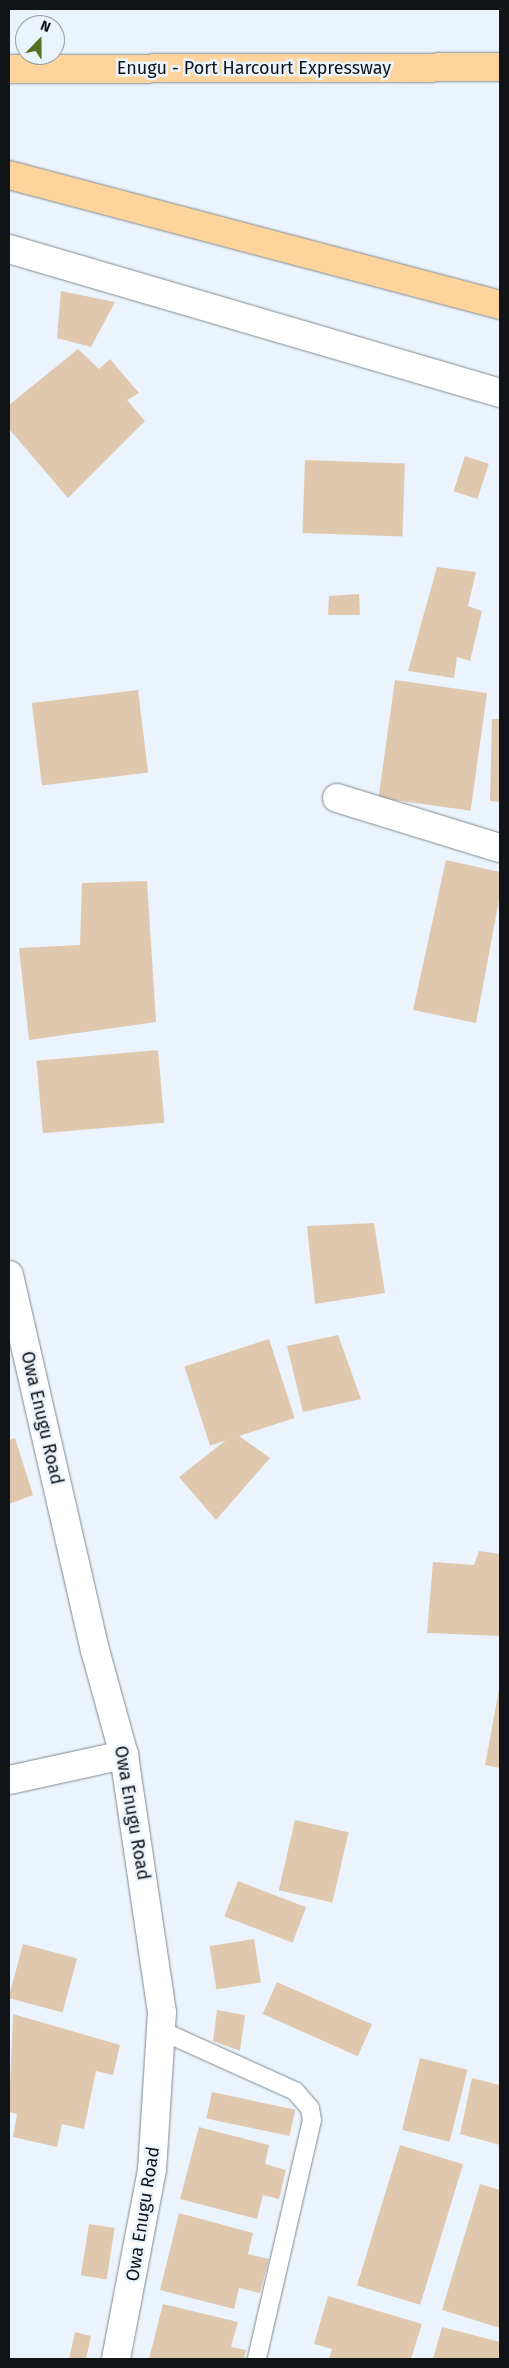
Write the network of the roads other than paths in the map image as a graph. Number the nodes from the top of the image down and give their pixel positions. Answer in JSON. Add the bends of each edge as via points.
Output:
{"nodes":[{"id":1,"x":500,"y":67,"type":"edge"},
{"id":2,"x":9,"y":69,"type":"edge"},
{"id":3,"x":9,"y":175,"type":"edge"},
{"id":4,"x":9,"y":249,"type":"edge"},
{"id":5,"x":500,"y":306,"type":"edge"},
{"id":6,"x":500,"y":393,"type":"edge"},
{"id":7,"x":337,"y":798,"type":"dead end"},
{"id":8,"x":500,"y":848,"type":"edge"},
{"id":9,"x":9,"y":1274,"type":"edge"},
{"id":10,"x":124,"y":1755,"type":"junction"},
{"id":11,"x":9,"y":1780,"type":"edge"},
{"id":12,"x":162,"y":2031,"type":"junction"},
{"id":13,"x":116,"y":2359,"type":"edge"},
{"id":14,"x":257,"y":2359,"type":"edge"}],
"edges":[{"from":1,"to":2,"type":"highway","name":"Enugu - Port Harcourt Expressway"},
{"from":3,"to":5,"type":"highway"},
{"from":4,"to":6,"type":"street"},
{"from":7,"to":8,"type":"street"},
{"from":9,"to":10,"type":"street","name":"Owa Enugu Road","via":[[95,1650]]},
{"from":10,"to":11,"type":"street"},
{"from":10,"to":12,"type":"street","name":"Owa Enugu Road"},
{"from":12,"to":13,"type":"street","name":"Owa Enugu Road","via":[[152,2170]]},
{"from":12,"to":14,"type":"lane","via":[[295,2091],[310,2108],[312,2120]]}]}
